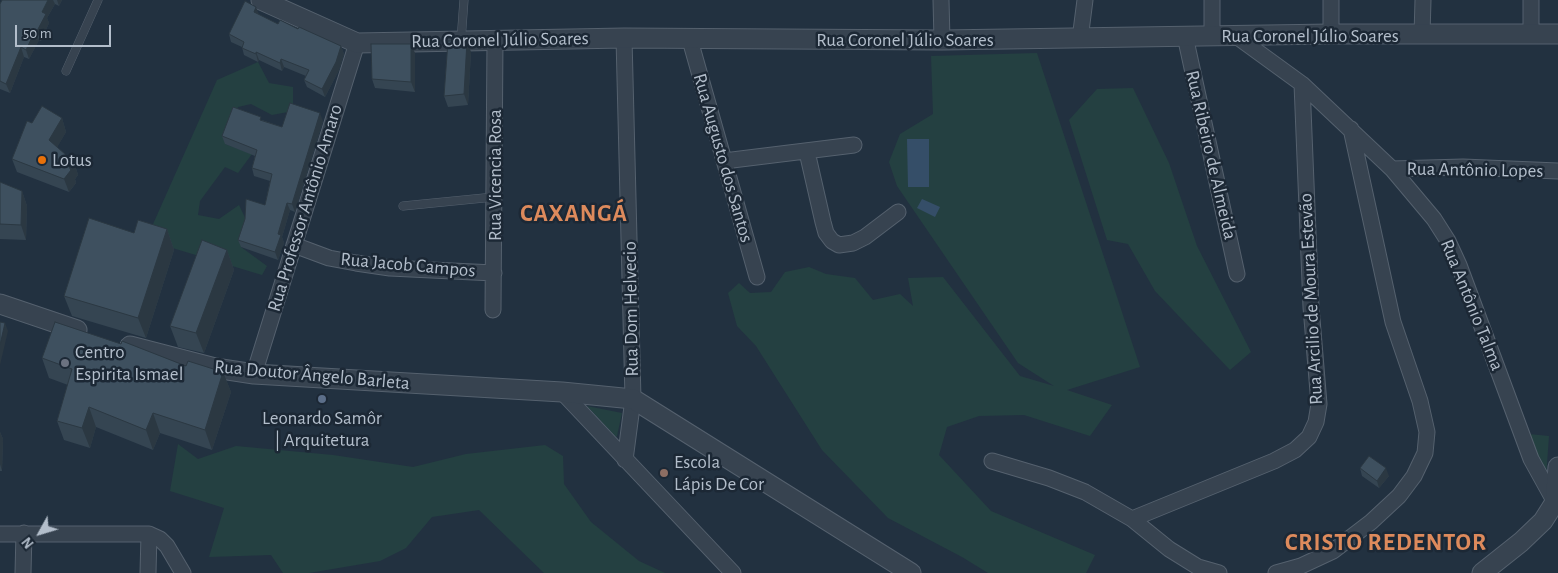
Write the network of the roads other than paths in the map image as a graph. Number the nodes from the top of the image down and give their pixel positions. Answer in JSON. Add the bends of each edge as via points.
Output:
{"nodes":[{"id":1,"x":98,"y":0,"type":"edge"},
{"id":2,"x":261,"y":0,"type":"edge"},
{"id":3,"x":464,"y":0,"type":"edge"},
{"id":4,"x":941,"y":0,"type":"edge"},
{"id":5,"x":1085,"y":0,"type":"edge"},
{"id":6,"x":1212,"y":0,"type":"edge"},
{"id":7,"x":1331,"y":0,"type":"edge"},
{"id":8,"x":1424,"y":0,"type":"edge"},
{"id":9,"x":1531,"y":0,"type":"edge"},
{"id":10,"x":1331,"y":34,"type":"junction"},
{"id":11,"x":1531,"y":34,"type":"junction"},
{"id":12,"x":1558,"y":34,"type":"edge"},
{"id":13,"x":1422,"y":35,"type":"junction"},
{"id":14,"x":1184,"y":36,"type":"junction"},
{"id":15,"x":1212,"y":36,"type":"junction"},
{"id":16,"x":1236,"y":36,"type":"junction"},
{"id":17,"x":624,"y":38,"type":"junction"},
{"id":18,"x":1080,"y":39,"type":"junction"},
{"id":19,"x":495,"y":40,"type":"junction"},
{"id":20,"x":690,"y":40,"type":"junction"},
{"id":21,"x":942,"y":40,"type":"junction"},
{"id":22,"x":461,"y":41,"type":"junction"},
{"id":23,"x":357,"y":43,"type":"junction"},
{"id":24,"x":66,"y":70,"type":"dead end"},
{"id":25,"x":1302,"y":84,"type":"junction"},
{"id":26,"x":1351,"y":129,"type":"junction"},
{"id":27,"x":854,"y":145,"type":"dead end"},
{"id":28,"x":807,"y":152,"type":"junction"},
{"id":29,"x":724,"y":161,"type":"junction"},
{"id":30,"x":1392,"y":169,"type":"junction"},
{"id":31,"x":1558,"y":171,"type":"edge"},
{"id":32,"x":494,"y":197,"type":"junction"},
{"id":33,"x":403,"y":206,"type":"dead end"},
{"id":34,"x":898,"y":212,"type":"dead end"},
{"id":35,"x":294,"y":245,"type":"junction"},
{"id":36,"x":494,"y":273,"type":"junction"},
{"id":37,"x":1237,"y":274,"type":"dead end"},
{"id":38,"x":757,"y":277,"type":"dead end"},
{"id":39,"x":0,"y":304,"type":"edge"},
{"id":40,"x":493,"y":310,"type":"dead end"},
{"id":41,"x":254,"y":374,"type":"junction"},
{"id":42,"x":562,"y":392,"type":"junction"},
{"id":43,"x":633,"y":400,"type":"junction"},
{"id":44,"x":625,"y":460,"type":"junction"},
{"id":45,"x":992,"y":461,"type":"dead end"},
{"id":46,"x":1558,"y":467,"type":"edge"},
{"id":47,"x":1556,"y":505,"type":"edge"},
{"id":48,"x":1132,"y":519,"type":"junction"},
{"id":49,"x":0,"y":534,"type":"edge"},
{"id":50,"x":24,"y":534,"type":"junction"},
{"id":51,"x":149,"y":534,"type":"junction"},
{"id":52,"x":23,"y":573,"type":"edge"},
{"id":53,"x":148,"y":573,"type":"edge"},
{"id":54,"x":183,"y":573,"type":"edge"},
{"id":55,"x":733,"y":573,"type":"edge"},
{"id":56,"x":911,"y":573,"type":"edge"},
{"id":57,"x":1219,"y":573,"type":"edge"},
{"id":58,"x":1276,"y":573,"type":"edge"},
{"id":59,"x":1482,"y":573,"type":"edge"}],
"edges":[{"from":1,"to":24,"type":"lane"},
{"from":2,"to":23,"type":"street","name":"Rua Coronel Júlio Soares"},
{"from":3,"to":22,"type":"lane"},
{"from":4,"to":21,"type":"street"},
{"from":5,"to":18,"type":"street"},
{"from":6,"to":15,"type":"street"},
{"from":7,"to":10,"type":"street"},
{"from":8,"to":13,"type":"street"},
{"from":9,"to":11,"type":"street"},
{"from":10,"to":13,"type":"street","name":"Rua Coronel Júlio Soares"},
{"from":10,"to":16,"type":"street","name":"Rua Coronel Júlio Soares"},
{"from":11,"to":12,"type":"street","name":"Rua Coronel Júlio Soares"},
{"from":11,"to":13,"type":"street","name":"Rua Coronel Júlio Soares"},
{"from":14,"to":15,"type":"street","name":"Rua Coronel Júlio Soares"},
{"from":14,"to":18,"type":"street","name":"Rua Coronel Júlio Soares"},
{"from":14,"to":37,"type":"street","name":"Rua Ribeiro de Almeida"},
{"from":15,"to":16,"type":"street","name":"Rua Coronel Júlio Soares"},
{"from":16,"to":25,"type":"street","name":"Rua Antônio Talma"},
{"from":17,"to":19,"type":"street","name":"Rua Coronel Júlio Soares"},
{"from":17,"to":20,"type":"street","name":"Rua Coronel Júlio Soares"},
{"from":17,"to":43,"type":"street","name":"Rua Dom Helvecio"},
{"from":18,"to":21,"type":"street","name":"Rua Coronel Júlio Soares"},
{"from":19,"to":22,"type":"street","name":"Rua Coronel Júlio Soares"},
{"from":19,"to":32,"type":"street","name":"Rua Vicencia Rosa"},
{"from":20,"to":21,"type":"street","name":"Rua Coronel Júlio Soares"},
{"from":20,"to":29,"type":"street","name":"Rua Augusto dos Santos"},
{"from":22,"to":23,"type":"street","name":"Rua Coronel Júlio Soares"},
{"from":23,"to":35,"type":"street","name":"Rua Professor Antônio Amaro"},
{"from":25,"to":26,"type":"street","name":"Rua Antônio Talma"},
{"from":25,"to":48,"type":"street","name":"Rua Arcilio de Moura Estevão","via":[[1310,298],[1319,404],[1316,422],[1309,437],[1295,450]]},
{"from":26,"to":30,"type":"street","name":"Rua Antônio Talma"},
{"from":26,"to":58,"type":"street","via":[[1384,286],[1420,401],[1427,432],[1425,452],[1400,496],[1370,522],[1332,551],[1301,566]]},
{"from":27,"to":28,"type":"street"},
{"from":28,"to":29,"type":"street"},
{"from":28,"to":34,"type":"street","via":[[823,222],[832,241],[838,245],[865,237]]},
{"from":29,"to":38,"type":"street","name":"Rua Augusto dos Santos"},
{"from":30,"to":31,"type":"street","name":"Rua Antônio Lopes","via":[[1463,167]]},
{"from":30,"to":47,"type":"street","name":"Rua Antônio Talma","via":[[1434,218],[1448,241],[1531,459]]},
{"from":32,"to":33,"type":"lane"},
{"from":32,"to":36,"type":"street","name":"Rua Vicencia Rosa"},
{"from":35,"to":36,"type":"street","name":"Rua Jacob Campos","via":[[322,256],[390,268]]},
{"from":35,"to":41,"type":"street","name":"Rua Professor Antônio Amaro"},
{"from":36,"to":40,"type":"street","name":"Rua Vicencia Rosa"},
{"from":39,"to":41,"type":"street","name":"Rua Doutor Ângelo Barleta","via":[[106,340],[215,368]]},
{"from":41,"to":42,"type":"street","name":"Rua Doutor Ângelo Barleta"},
{"from":42,"to":43,"type":"street","name":"Rua Doutor Ângelo Barleta"},
{"from":42,"to":44,"type":"street"},
{"from":43,"to":44,"type":"street","name":"Rua Dom Helvecio"},
{"from":43,"to":56,"type":"street"},
{"from":44,"to":55,"type":"street"},
{"from":45,"to":48,"type":"street","via":[[1085,492]]},
{"from":46,"to":47,"type":"street"},
{"from":47,"to":59,"type":"street","via":[[1521,542]]},
{"from":48,"to":57,"type":"street","via":[[1169,549],[1198,567]]},
{"from":49,"to":50,"type":"street"},
{"from":50,"to":51,"type":"street"},
{"from":50,"to":52,"type":"street"},
{"from":51,"to":53,"type":"street"},
{"from":51,"to":54,"type":"street","via":[[167,546]]}]}
